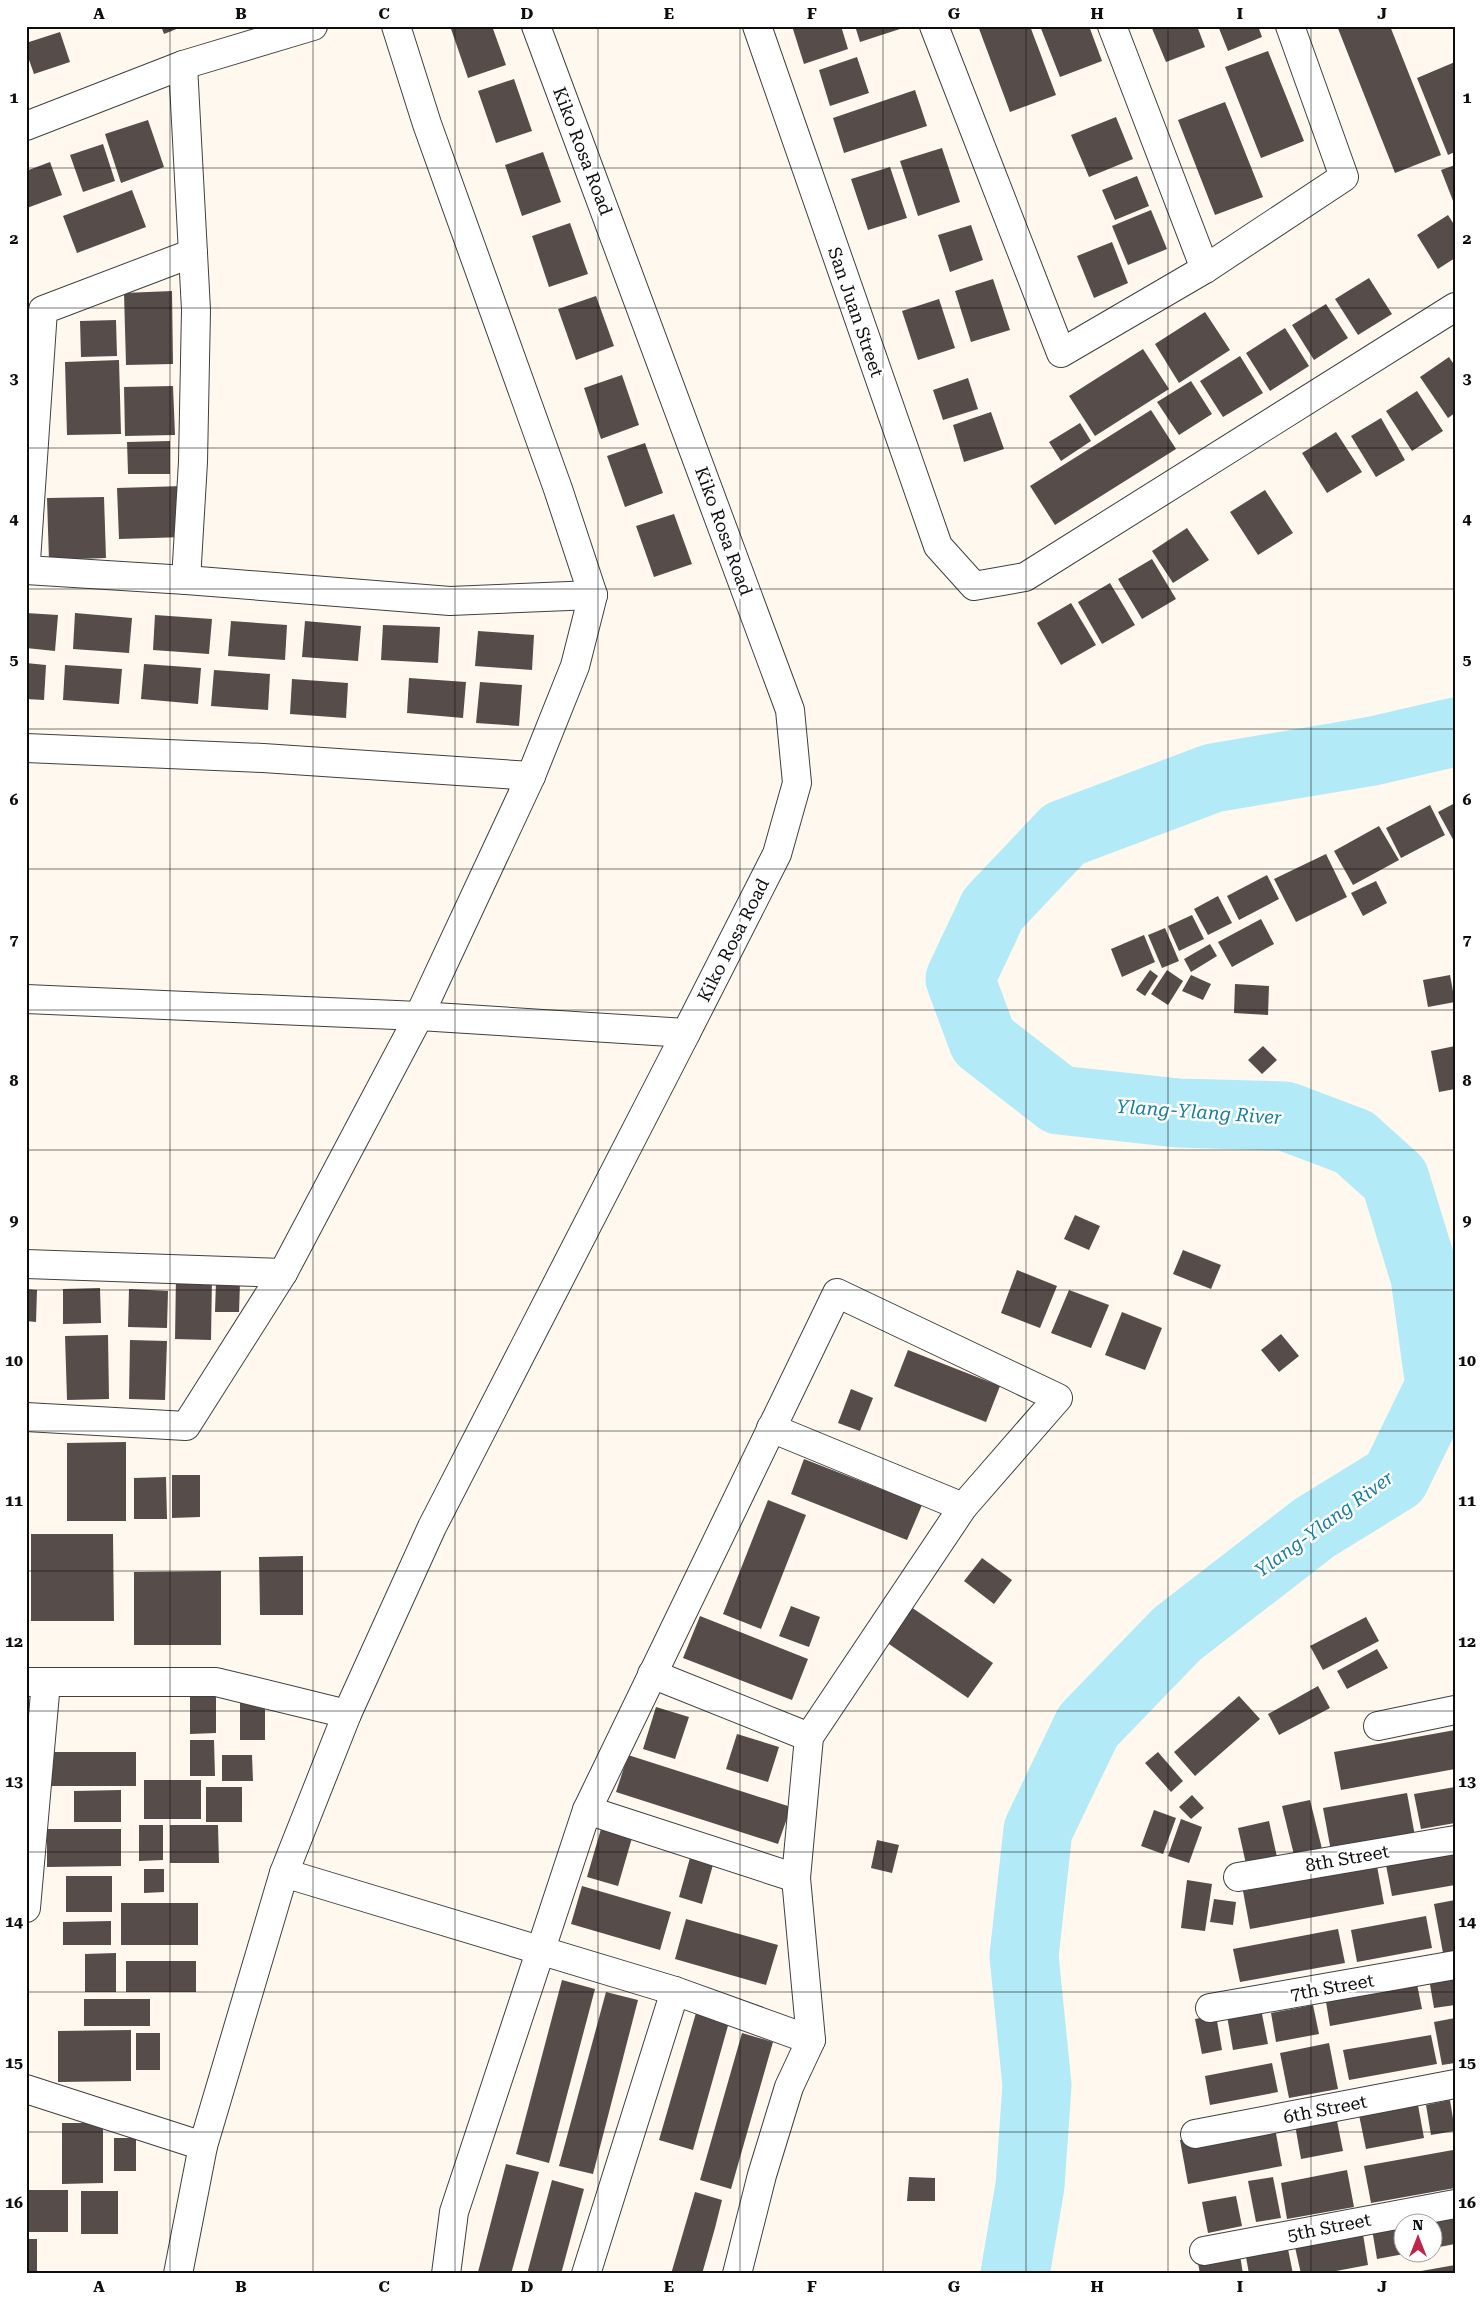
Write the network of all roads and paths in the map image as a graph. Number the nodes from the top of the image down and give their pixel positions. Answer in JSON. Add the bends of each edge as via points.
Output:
{"nodes":[{"id":1,"x":313,"y":26,"type":"edge"},
{"id":2,"x":396,"y":26,"type":"edge"},
{"id":3,"x":536,"y":26,"type":"edge"},
{"id":4,"x":757,"y":26,"type":"edge"},
{"id":5,"x":934,"y":26,"type":"edge"},
{"id":6,"x":1112,"y":26,"type":"edge"},
{"id":7,"x":1290,"y":26,"type":"edge"},
{"id":8,"x":183,"y":65,"type":"junction"},
{"id":9,"x":26,"y":126,"type":"edge"},
{"id":10,"x":193,"y":253,"type":"junction"},
{"id":11,"x":1205,"y":269,"type":"junction"},
{"id":12,"x":1455,"y":307,"type":"edge"},
{"id":13,"x":26,"y":561,"type":"edge"},
{"id":14,"x":26,"y":570,"type":"edge"},
{"id":15,"x":186,"y":580,"type":"junction"},
{"id":16,"x":592,"y":595,"type":"junction"},
{"id":17,"x":26,"y":748,"type":"edge"},
{"id":18,"x":531,"y":776,"type":"junction"},
{"id":19,"x":26,"y":999,"type":"edge"},
{"id":20,"x":419,"y":1016,"type":"junction"},
{"id":21,"x":686,"y":1033,"type":"junction"},
{"id":22,"x":26,"y":1264,"type":"edge"},
{"id":23,"x":283,"y":1273,"type":"junction"},
{"id":24,"x":26,"y":1417,"type":"edge"},
{"id":25,"x":771,"y":1428,"type":"junction"},
{"id":26,"x":963,"y":1507,"type":"junction"},
{"id":27,"x":652,"y":1674,"type":"junction"},
{"id":28,"x":36,"y":1682,"type":"edge"},
{"id":29,"x":1455,"y":1710,"type":"edge"},
{"id":30,"x":347,"y":1714,"type":"junction"},
{"id":31,"x":1378,"y":1726,"type":"dead end"},
{"id":32,"x":809,"y":1737,"type":"junction"},
{"id":33,"x":587,"y":1810,"type":"junction"},
{"id":34,"x":1455,"y":1840,"type":"edge"},
{"id":35,"x":284,"y":1873,"type":"junction"},
{"id":36,"x":1238,"y":1877,"type":"dead end"},
{"id":37,"x":796,"y":1878,"type":"junction"},
{"id":38,"x":26,"y":1908,"type":"edge"},
{"id":39,"x":540,"y":1948,"type":"junction"},
{"id":40,"x":1455,"y":1965,"type":"edge"},
{"id":41,"x":675,"y":1991,"type":"junction"},
{"id":42,"x":1210,"y":2008,"type":"dead end"},
{"id":43,"x":811,"y":2040,"type":"junction"},
{"id":44,"x":1455,"y":2084,"type":"edge"},
{"id":45,"x":26,"y":2089,"type":"edge"},
{"id":46,"x":1195,"y":2134,"type":"dead end"},
{"id":47,"x":203,"y":2146,"type":"junction"},
{"id":48,"x":1455,"y":2204,"type":"edge"},
{"id":49,"x":1204,"y":2251,"type":"dead end"},
{"id":50,"x":178,"y":2274,"type":"edge"},
{"id":51,"x":446,"y":2274,"type":"edge"},
{"id":52,"x":586,"y":2274,"type":"edge"},
{"id":53,"x":737,"y":2274,"type":"edge"}],
"edges":[{"from":1,"to":8,"type":"street"},
{"from":2,"to":16,"type":"street","via":[[427,124],[558,489]]},
{"from":3,"to":21,"type":"street","name":"Kiko Rosa Road","via":[[790,710],[798,783],[777,854]]},
{"from":4,"to":12,"type":"street","name":"San Juan Street","via":[[938,546],[974,586],[1025,577]]},
{"from":5,"to":11,"type":"street","via":[[1061,353]]},
{"from":6,"to":11,"type":"street"},
{"from":7,"to":11,"type":"street","via":[[1344,178]]},
{"from":8,"to":9,"type":"street"},
{"from":8,"to":10,"type":"street"},
{"from":10,"to":13,"type":"street","via":[[43,310]]},
{"from":10,"to":15,"type":"street","via":[[196,310],[194,453]]},
{"from":14,"to":15,"type":"street"},
{"from":15,"to":16,"type":"street","via":[[450,601]]},
{"from":16,"to":18,"type":"street","via":[[575,666]]},
{"from":17,"to":18,"type":"street","via":[[263,758]]},
{"from":18,"to":20,"type":"street"},
{"from":19,"to":20,"type":"street"},
{"from":20,"to":21,"type":"street"},
{"from":20,"to":23,"type":"street"},
{"from":21,"to":30,"type":"street","name":"Kiko Rosa Road","via":[[432,1527]]},
{"from":22,"to":23,"type":"street"},
{"from":23,"to":24,"type":"street","via":[[186,1426]]},
{"from":25,"to":26,"type":"street"},
{"from":25,"to":26,"type":"street","via":[[837,1293],[1058,1398]]},
{"from":25,"to":27,"type":"street"},
{"from":26,"to":32,"type":"street"},
{"from":27,"to":32,"type":"street"},
{"from":27,"to":33,"type":"street"},
{"from":28,"to":30,"type":"street","via":[[216,1682]]},
{"from":28,"to":38,"type":"street"},
{"from":29,"to":31,"type":"street"},
{"from":30,"to":35,"type":"street","name":"Kiko Rosa Road"},
{"from":32,"to":37,"type":"street"},
{"from":33,"to":37,"type":"street"},
{"from":33,"to":39,"type":"street"},
{"from":34,"to":36,"type":"street","name":"8th Street"},
{"from":35,"to":39,"type":"street"},
{"from":35,"to":47,"type":"street","name":"Kiko Rosa Road"},
{"from":37,"to":43,"type":"street"},
{"from":39,"to":41,"type":"street"},
{"from":39,"to":51,"type":"street","via":[[454,2212]]},
{"from":40,"to":42,"type":"street","name":"7th Street"},
{"from":41,"to":43,"type":"street"},
{"from":41,"to":52,"type":"street"},
{"from":43,"to":53,"type":"street","via":[[789,2087]]},
{"from":44,"to":46,"type":"street","name":"6th Street"},
{"from":45,"to":47,"type":"street"},
{"from":47,"to":50,"type":"street","name":"Kiko Rosa Road"},
{"from":48,"to":49,"type":"street","name":"5th Street"}]}
